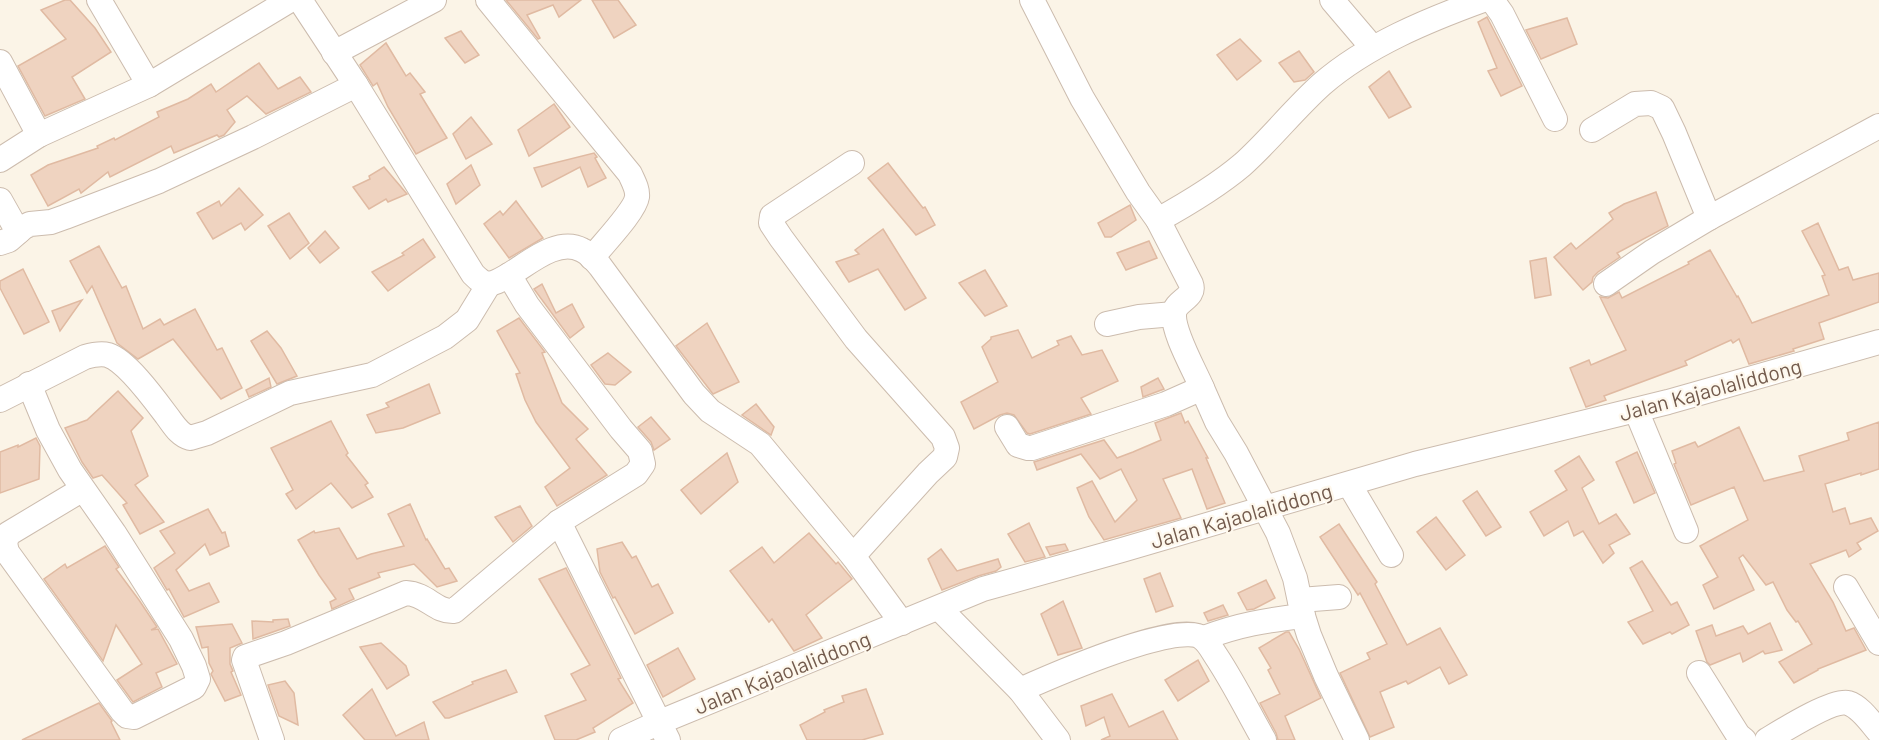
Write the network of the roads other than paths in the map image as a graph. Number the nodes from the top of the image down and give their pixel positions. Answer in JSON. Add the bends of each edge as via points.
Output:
{"nodes":[{"id":1,"x":99,"y":0,"type":"edge"},
{"id":2,"x":290,"y":0,"type":"edge"},
{"id":3,"x":300,"y":0,"type":"edge"},
{"id":4,"x":434,"y":0,"type":"edge"},
{"id":5,"x":488,"y":0,"type":"edge"},
{"id":6,"x":1032,"y":0,"type":"edge"},
{"id":7,"x":1332,"y":0,"type":"edge"},
{"id":8,"x":1483,"y":0,"type":"edge"},
{"id":9,"x":1492,"y":0,"type":"edge"},
{"id":10,"x":1372,"y":47,"type":"junction"},
{"id":11,"x":334,"y":53,"type":"junction"},
{"id":12,"x":0,"y":62,"type":"edge"},
{"id":13,"x":149,"y":85,"type":"junction"},
{"id":14,"x":356,"y":85,"type":"junction"},
{"id":15,"x":1555,"y":119,"type":"dead end"},
{"id":16,"x":1879,"y":126,"type":"edge"},
{"id":17,"x":1592,"y":129,"type":"dead end"},
{"id":18,"x":39,"y":135,"type":"junction"},
{"id":19,"x":0,"y":160,"type":"edge"},
{"id":20,"x":852,"y":163,"type":"dead end"},
{"id":21,"x":0,"y":200,"type":"edge"},
{"id":22,"x":1709,"y":218,"type":"junction"},
{"id":23,"x":1158,"y":220,"type":"junction"},
{"id":24,"x":9,"y":238,"type":"edge"},
{"id":25,"x":592,"y":258,"type":"junction"},
{"id":26,"x":499,"y":279,"type":"junction"},
{"id":27,"x":1606,"y":284,"type":"dead end"},
{"id":28,"x":1174,"y":314,"type":"junction"},
{"id":29,"x":1107,"y":324,"type":"dead end"},
{"id":30,"x":1879,"y":342,"type":"edge"},
{"id":31,"x":28,"y":384,"type":"junction"},
{"id":32,"x":1202,"y":388,"type":"junction"},
{"id":33,"x":0,"y":400,"type":"edge"},
{"id":34,"x":1636,"y":410,"type":"junction"},
{"id":35,"x":1007,"y":427,"type":"dead end"},
{"id":36,"x":1349,"y":483,"type":"junction"},
{"id":37,"x":83,"y":489,"type":"junction"},
{"id":38,"x":1265,"y":508,"type":"junction"},
{"id":39,"x":559,"y":522,"type":"junction"},
{"id":40,"x":1686,"y":531,"type":"dead end"},
{"id":41,"x":1391,"y":555,"type":"dead end"},
{"id":42,"x":853,"y":556,"type":"junction"},
{"id":43,"x":1846,"y":588,"type":"dead end"},
{"id":44,"x":1339,"y":597,"type":"dead end"},
{"id":45,"x":939,"y":608,"type":"junction"},
{"id":46,"x":1301,"y":608,"type":"junction"},
{"id":47,"x":902,"y":623,"type":"junction"},
{"id":48,"x":1204,"y":638,"type":"junction"},
{"id":49,"x":1879,"y":643,"type":"edge"},
{"id":50,"x":1699,"y":673,"type":"dead end"},
{"id":51,"x":1020,"y":690,"type":"junction"},
{"id":52,"x":664,"y":731,"type":"edge"},
{"id":53,"x":1879,"y":732,"type":"edge"},
{"id":54,"x":272,"y":740,"type":"edge"},
{"id":55,"x":621,"y":740,"type":"edge"},
{"id":56,"x":1058,"y":740,"type":"edge"},
{"id":57,"x":1264,"y":740,"type":"edge"},
{"id":58,"x":1357,"y":740,"type":"edge"},
{"id":59,"x":1744,"y":740,"type":"edge"},
{"id":60,"x":1767,"y":740,"type":"edge"}],
"edges":[{"from":1,"to":13,"type":"street"},
{"from":2,"to":13,"type":"street"},
{"from":3,"to":11,"type":"street"},
{"from":4,"to":11,"type":"street"},
{"from":5,"to":25,"type":"street","via":[[630,174],[636,187],[633,204]]},
{"from":6,"to":23,"type":"street","via":[[1082,98]]},
{"from":7,"to":10,"type":"street"},
{"from":8,"to":10,"type":"street"},
{"from":9,"to":15,"type":"street"},
{"from":10,"to":23,"type":"street","via":[[1323,84],[1216,186]]},
{"from":11,"to":14,"type":"street"},
{"from":12,"to":18,"type":"street"},
{"from":13,"to":18,"type":"street"},
{"from":14,"to":24,"type":"street","via":[[159,181],[65,218],[30,224]]},
{"from":14,"to":26,"type":"street","via":[[473,274],[482,282]]},
{"from":16,"to":22,"type":"street"},
{"from":17,"to":22,"type":"street","via":[[1635,104],[1651,103],[1662,108]]},
{"from":18,"to":19,"type":"street"},
{"from":20,"to":42,"type":"street","via":[[772,216],[771,223],[856,339],[943,437],[947,448],[945,457]]},
{"from":21,"to":24,"type":"street"},
{"from":22,"to":27,"type":"street"},
{"from":23,"to":28,"type":"street","via":[[1192,288]]},
{"from":25,"to":26,"type":"street","via":[[575,247],[558,248]]},
{"from":25,"to":42,"type":"street","via":[[694,394],[710,411],[760,444]]},
{"from":26,"to":31,"type":"street","via":[[467,320],[445,337],[372,375],[291,393],[190,438],[180,434],[150,393],[109,355],[85,357]]},
{"from":26,"to":39,"type":"street","via":[[534,315],[642,456],[643,464],[636,474]]},
{"from":28,"to":29,"type":"street"},
{"from":28,"to":32,"type":"street","via":[[1182,345]]},
{"from":30,"to":34,"type":"street","name":"Jalan Kajaolaliddong"},
{"from":31,"to":33,"type":"street"},
{"from":31,"to":37,"type":"street","via":[[48,430]]},
{"from":32,"to":35,"type":"street","via":[[1166,404],[1032,448],[1018,445]]},
{"from":32,"to":38,"type":"street"},
{"from":34,"to":36,"type":"street","name":"Jalan Kajaolaliddong"},
{"from":34,"to":40,"type":"street"},
{"from":36,"to":38,"type":"street","name":"Jalan Kajaolaliddong"},
{"from":36,"to":41,"type":"street"},
{"from":37,"to":37,"type":"street","via":[[181,639],[198,679],[194,687],[134,717],[122,711],[7,552],[8,534]]},
{"from":38,"to":45,"type":"street","name":"Jalan Kajaolaliddong","via":[[983,589]]},
{"from":38,"to":46,"type":"street","via":[[1295,578]]},
{"from":39,"to":52,"type":"street"},
{"from":39,"to":54,"type":"street","via":[[454,611],[443,610],[420,595],[406,593],[245,657]]},
{"from":42,"to":47,"type":"street"},
{"from":43,"to":49,"type":"street"},
{"from":44,"to":46,"type":"street"},
{"from":45,"to":47,"type":"street","name":"Jalan Kajaolaliddong"},
{"from":45,"to":51,"type":"street"},
{"from":46,"to":48,"type":"street"},
{"from":46,"to":58,"type":"street","via":[[1326,676]]},
{"from":47,"to":52,"type":"street","name":"Jalan Kajaolaliddong"},
{"from":48,"to":51,"type":"street","via":[[1183,633],[1144,643],[1099,656]]},
{"from":48,"to":57,"type":"street"},
{"from":50,"to":59,"type":"street"},
{"from":51,"to":56,"type":"street"},
{"from":52,"to":55,"type":"street","name":"Jalan Kajaolaliddong"},
{"from":53,"to":60,"type":"street","via":[[1850,703],[1841,703],[1824,708]]}]}
